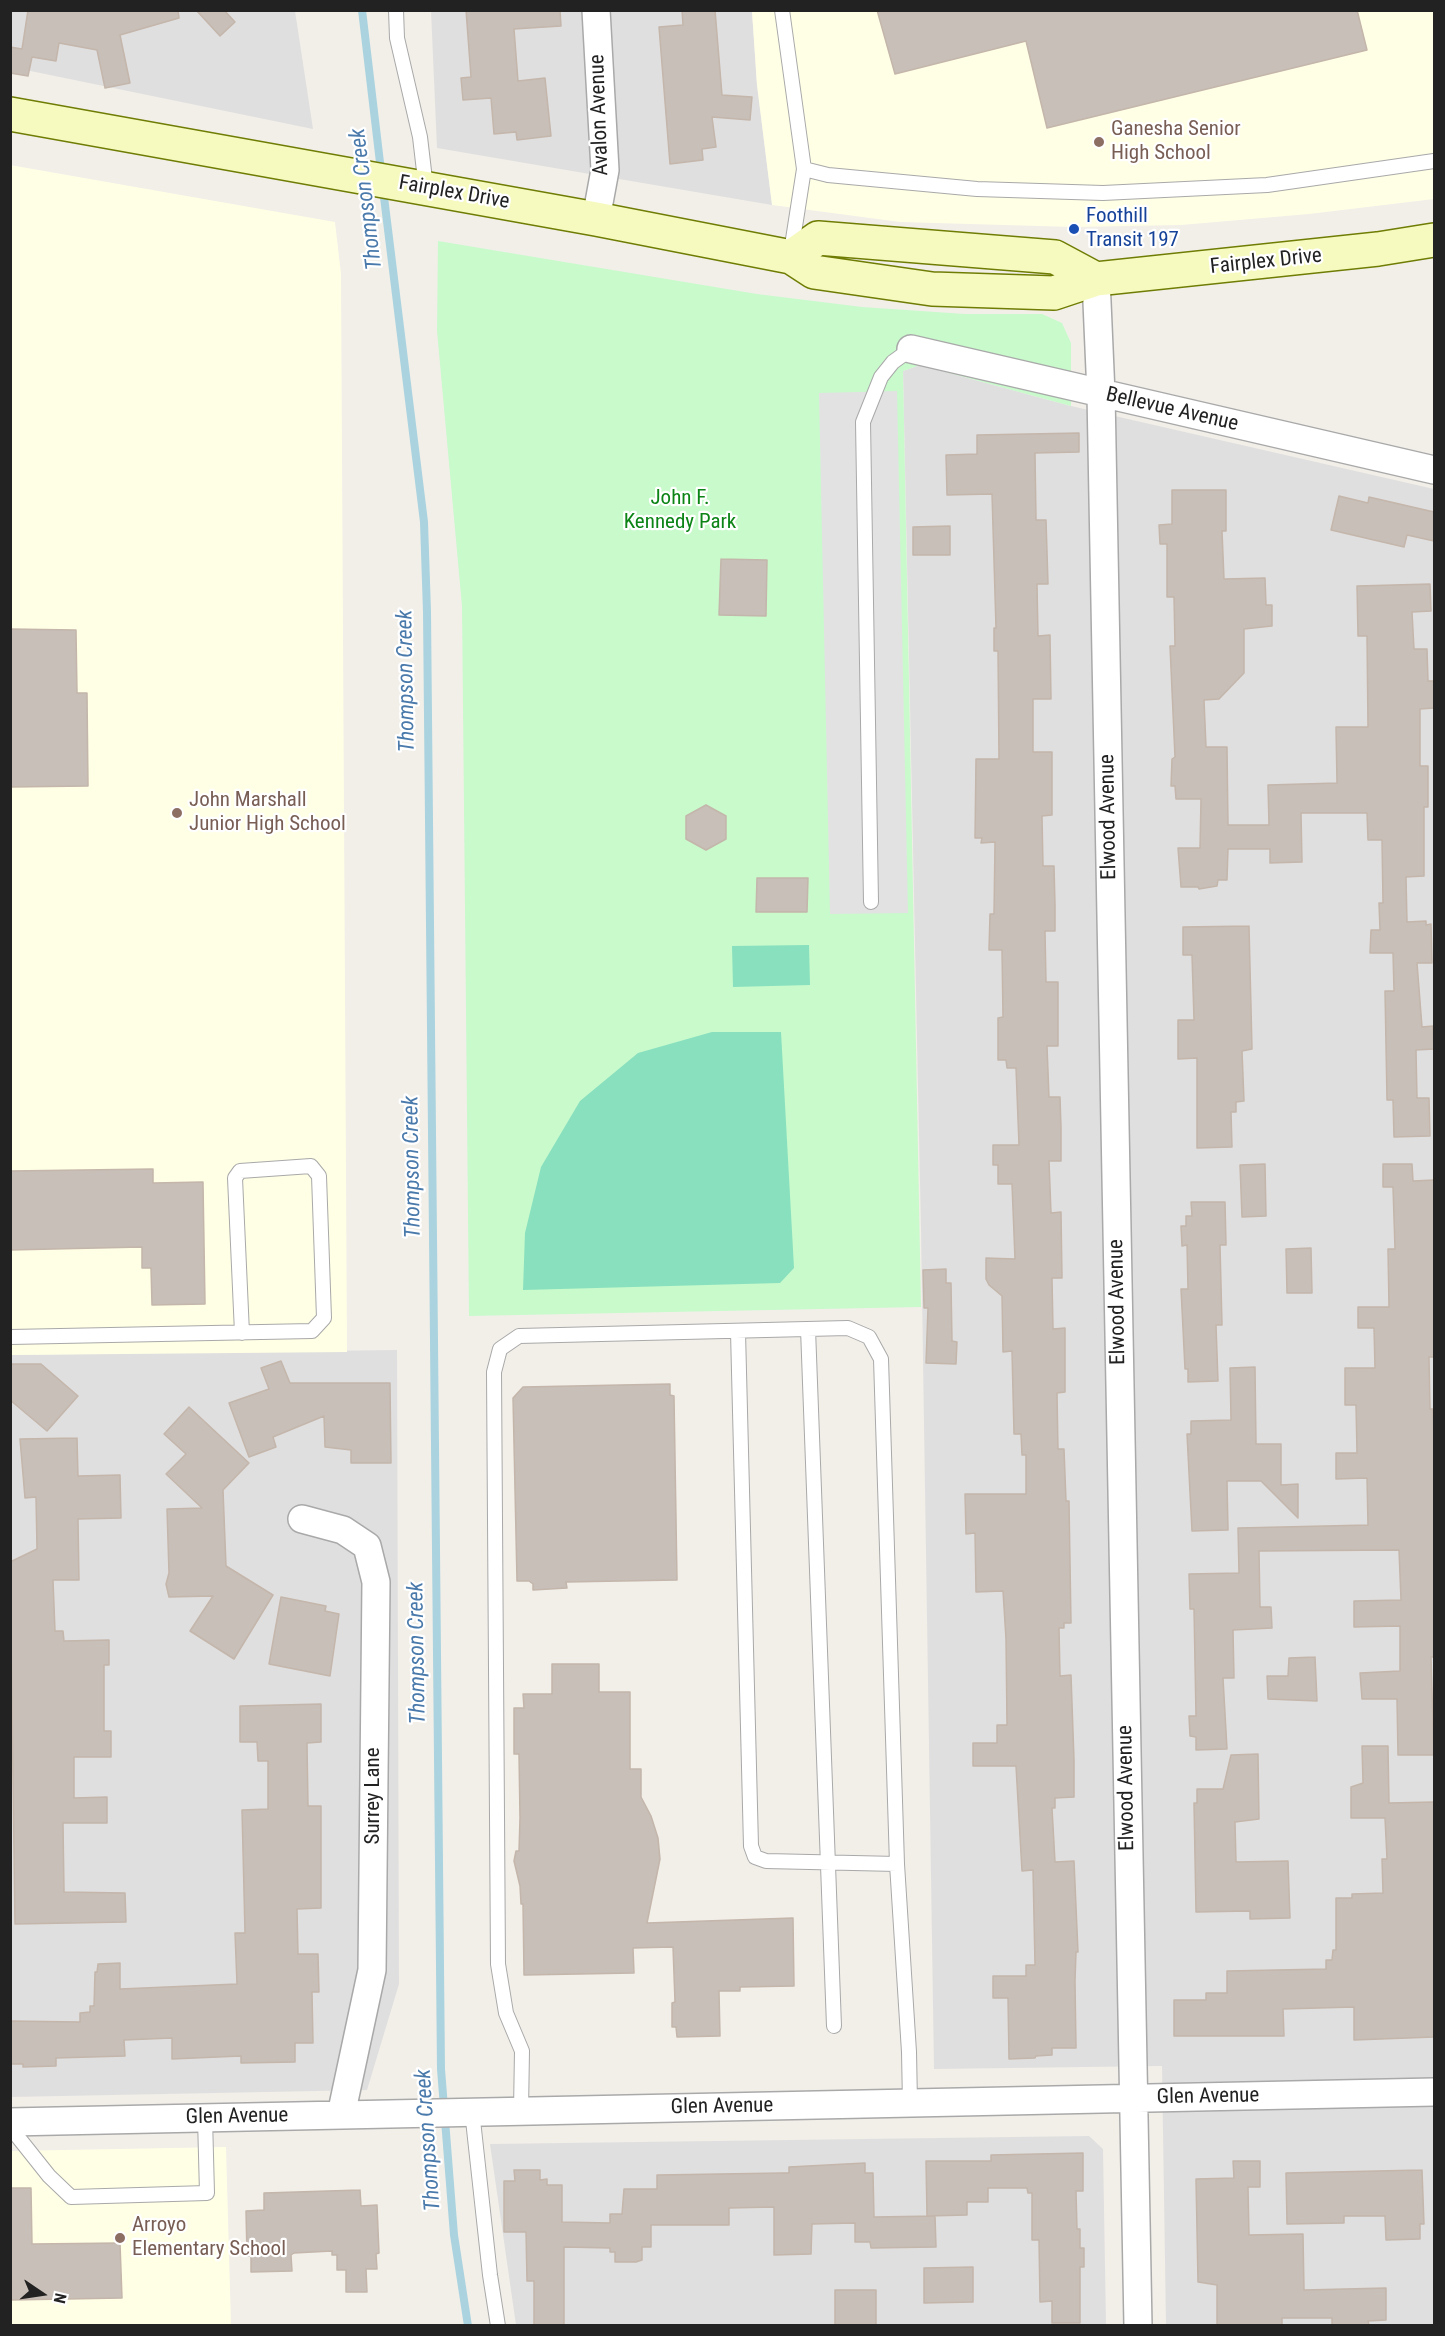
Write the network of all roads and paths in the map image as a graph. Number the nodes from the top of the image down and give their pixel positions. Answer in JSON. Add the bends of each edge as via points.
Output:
{"nodes":[{"id":1,"x":396,"y":10,"type":"edge"},
{"id":2,"x":596,"y":10,"type":"edge"},
{"id":3,"x":782,"y":10,"type":"edge"},
{"id":4,"x":10,"y":114,"type":"edge"},
{"id":5,"x":1434,"y":161,"type":"edge"},
{"id":6,"x":804,"y":169,"type":"junction"},
{"id":7,"x":418,"y":187,"type":"junction"},
{"id":8,"x":596,"y":219,"type":"junction"},
{"id":9,"x":1434,"y":240,"type":"edge"},
{"id":10,"x":791,"y":257,"type":"junction"},
{"id":11,"x":1096,"y":279,"type":"junction"},
{"id":12,"x":911,"y":349,"type":"joint"},
{"id":13,"x":1101,"y":394,"type":"junction"},
{"id":14,"x":1434,"y":470,"type":"edge"},
{"id":15,"x":871,"y":902,"type":"dead end"},
{"id":16,"x":808,"y":1329,"type":"junction"},
{"id":17,"x":738,"y":1332,"type":"junction"},
{"id":18,"x":242,"y":1333,"type":"junction"},
{"id":19,"x":10,"y":1337,"type":"edge"},
{"id":20,"x":303,"y":1519,"type":"dead end"},
{"id":21,"x":827,"y":1864,"type":"junction"},
{"id":22,"x":897,"y":1864,"type":"junction"},
{"id":23,"x":834,"y":2026,"type":"dead end"},
{"id":24,"x":1434,"y":2092,"type":"edge"},
{"id":25,"x":1132,"y":2099,"type":"junction"},
{"id":26,"x":910,"y":2103,"type":"junction"},
{"id":27,"x":521,"y":2110,"type":"junction"},
{"id":28,"x":466,"y":2111,"type":"junction"},
{"id":29,"x":341,"y":2115,"type":"junction"},
{"id":30,"x":205,"y":2118,"type":"junction"},
{"id":31,"x":10,"y":2125,"type":"edge"},
{"id":32,"x":498,"y":2325,"type":"edge"},
{"id":33,"x":1138,"y":2325,"type":"edge"}],
"edges":[{"from":1,"to":7,"type":"lane","via":[[397,38],[420,137]]},
{"from":2,"to":8,"type":"street","name":"Avalon Avenue","via":[[605,170]]},
{"from":3,"to":6,"type":"lane"},
{"from":4,"to":7,"type":"main road","name":"Fairplex Drive"},
{"from":5,"to":6,"type":"lane","via":[[1267,185],[1103,193],[976,189],[828,175]]},
{"from":6,"to":10,"type":"lane"},
{"from":7,"to":8,"type":"main road","name":"Fairplex Drive"},
{"from":8,"to":10,"type":"main road","name":"Fairplex Drive"},
{"from":9,"to":11,"type":"main road","name":"Fairplex Drive"},
{"from":10,"to":11,"type":"main road","name":"Fairplex Drive","via":[[814,272],[932,289],[1054,293]]},
{"from":11,"to":13,"type":"street","name":"Elwood Avenue"},
{"from":12,"to":13,"type":"street","name":"Bellevue Avenue"},
{"from":12,"to":15,"type":"lane","via":[[881,377],[863,422]]},
{"from":13,"to":14,"type":"street","name":"Bellevue Avenue"},
{"from":13,"to":25,"type":"street","name":"Elwood Avenue"},
{"from":16,"to":17,"type":"lane"},
{"from":16,"to":21,"type":"lane"},
{"from":16,"to":22,"type":"lane","via":[[848,1328],[869,1337],[881,1359]]},
{"from":17,"to":21,"type":"lane","via":[[751,1846],[755,1857],[766,1862]]},
{"from":17,"to":27,"type":"lane","via":[[519,1336],[500,1349],[494,1372],[498,1964],[506,2013],[522,2051]]},
{"from":18,"to":18,"type":"lane","via":[[312,1331],[324,1318],[319,1176],[311,1166],[240,1171],[235,1178]]},
{"from":18,"to":19,"type":"lane"},
{"from":20,"to":29,"type":"street","name":"Surrey Lane","via":[[343,1530],[367,1546],[376,1582],[372,1970]]},
{"from":21,"to":22,"type":"lane"},
{"from":21,"to":23,"type":"lane"},
{"from":22,"to":26,"type":"lane"},
{"from":24,"to":25,"type":"street","name":"Glen Avenue"},
{"from":25,"to":26,"type":"street","name":"Glen Avenue"},
{"from":25,"to":33,"type":"street","name":"Elwood Avenue"},
{"from":26,"to":27,"type":"street","name":"Glen Avenue"},
{"from":27,"to":28,"type":"street","name":"Glen Avenue"},
{"from":28,"to":29,"type":"street","name":"Glen Avenue"},
{"from":28,"to":32,"type":"lane"},
{"from":29,"to":30,"type":"street","name":"Glen Avenue"},
{"from":30,"to":31,"type":"street","name":"Glen Avenue"},
{"from":30,"to":31,"type":"lane","via":[[207,2193],[71,2198]]}]}
